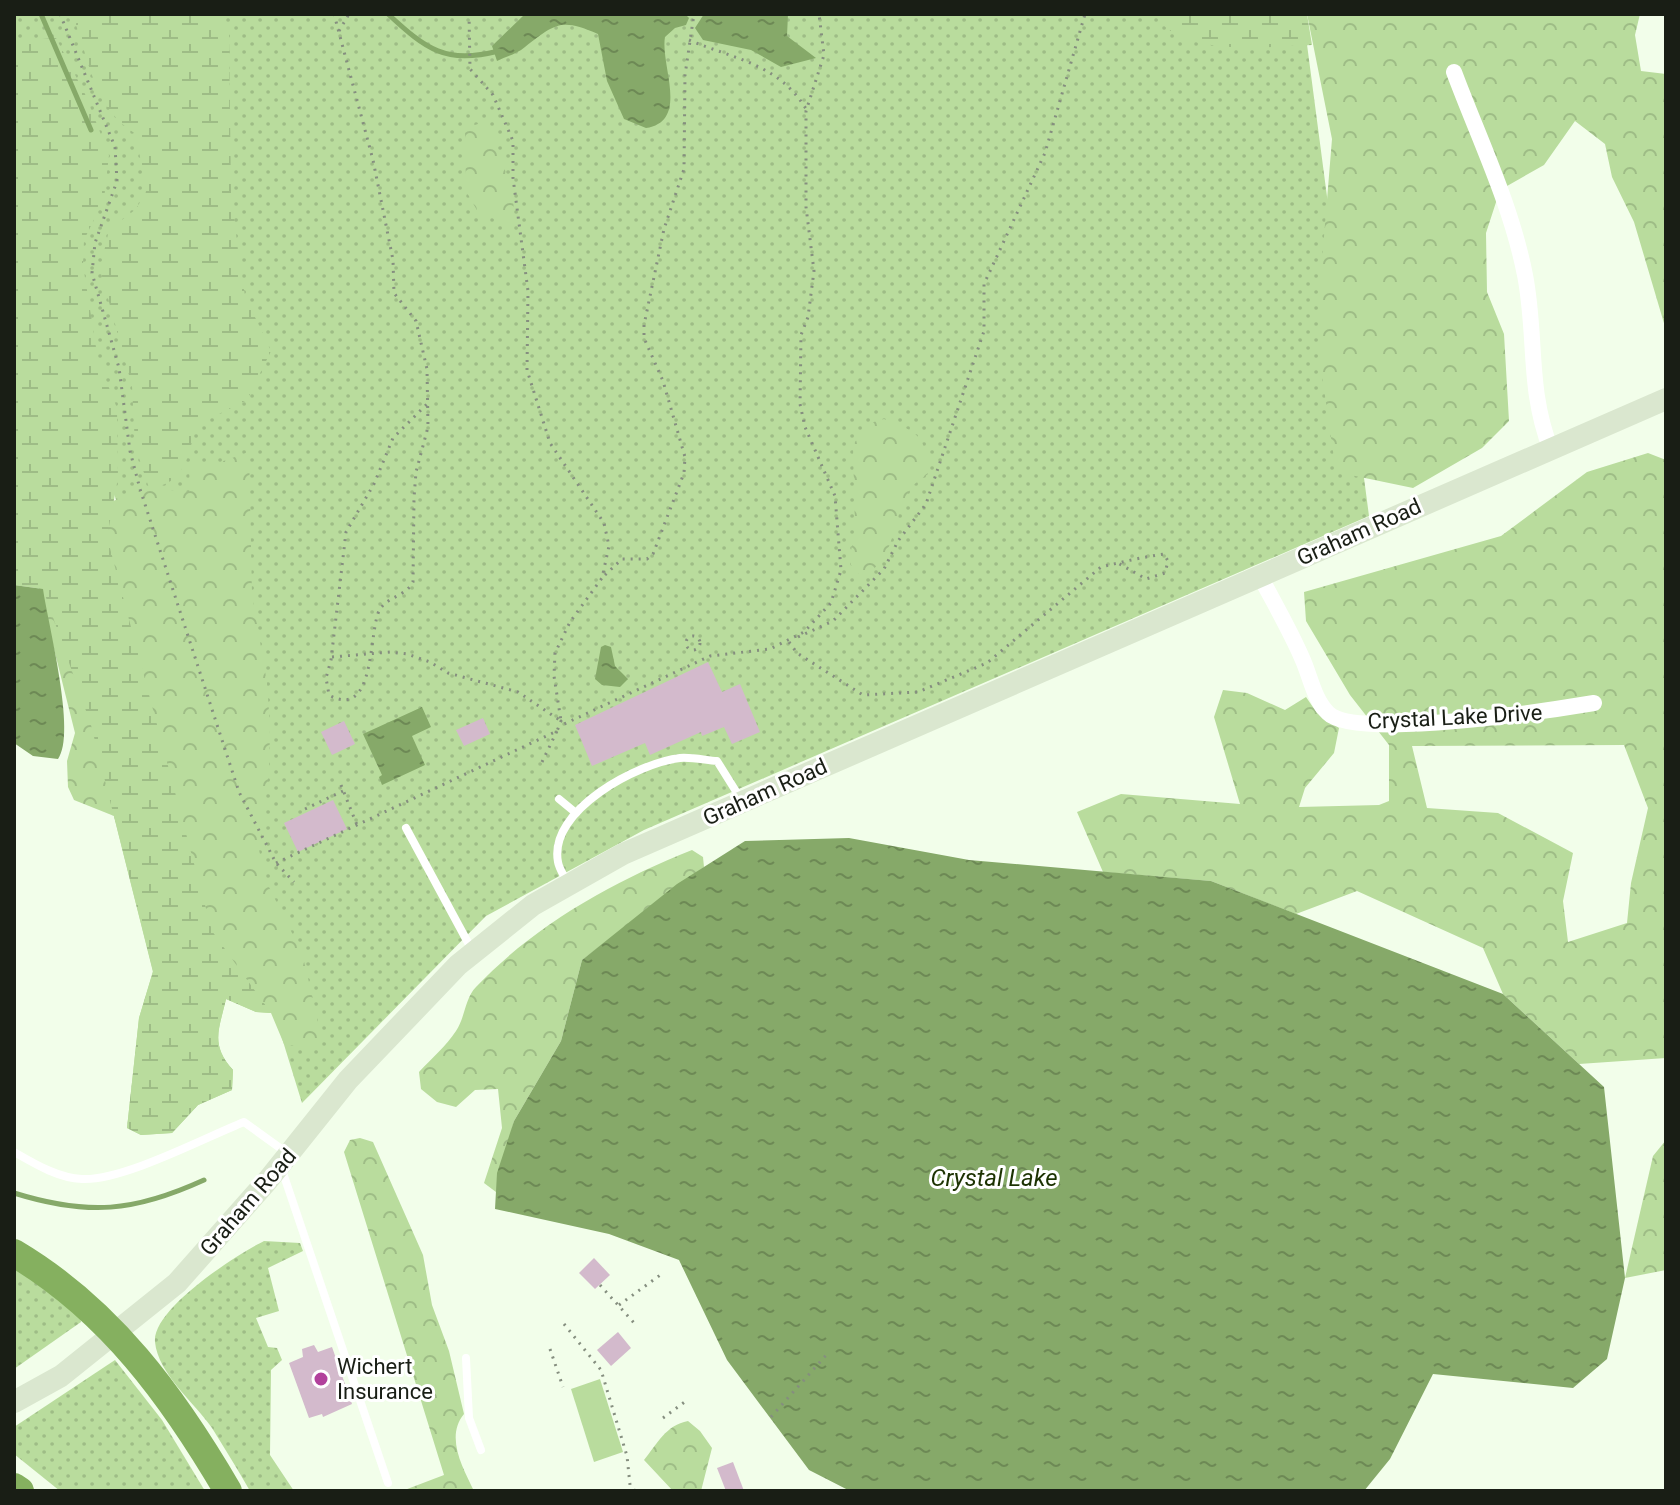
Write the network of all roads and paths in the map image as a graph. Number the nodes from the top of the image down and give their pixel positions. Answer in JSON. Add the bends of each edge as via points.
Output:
{"nodes":[{"id":1,"x":60,"y":14,"type":"edge"},
{"id":2,"x":334,"y":14,"type":"edge"},
{"id":3,"x":349,"y":14,"type":"edge"},
{"id":4,"x":469,"y":14,"type":"edge"},
{"id":5,"x":819,"y":14,"type":"edge"},
{"id":6,"x":1085,"y":14,"type":"edge"},
{"id":7,"x":694,"y":16,"type":"edge"},
{"id":8,"x":339,"y":33,"type":"junction"},
{"id":9,"x":689,"y":40,"type":"junction"},
{"id":10,"x":1454,"y":72,"type":"dead end"},
{"id":11,"x":806,"y":109,"type":"junction"},
{"id":12,"x":1666,"y":399,"type":"edge"},
{"id":13,"x":428,"y":403,"type":"junction"},
{"id":14,"x":1551,"y":450,"type":"junction"},
{"id":15,"x":1118,"y":563,"type":"junction"},
{"id":16,"x":1260,"y":576,"type":"junction"},
{"id":17,"x":602,"y":578,"type":"junction"},
{"id":18,"x":789,"y":641,"type":"junction"},
{"id":19,"x":373,"y":653,"type":"junction"},
{"id":20,"x":332,"y":657,"type":"junction"},
{"id":21,"x":1594,"y":703,"type":"dead end"},
{"id":22,"x":561,"y":721,"type":"junction"},
{"id":23,"x":557,"y":731,"type":"junction"},
{"id":24,"x":542,"y":762,"type":"dead end"},
{"id":25,"x":341,"y":785,"type":"dead end"},
{"id":26,"x":343,"y":791,"type":"junction"},
{"id":27,"x":559,"y":799,"type":"dead end"},
{"id":28,"x":743,"y":802,"type":"junction"},
{"id":29,"x":305,"y":809,"type":"dead end"},
{"id":30,"x":576,"y":813,"type":"junction"},
{"id":31,"x":357,"y":825,"type":"junction"},
{"id":32,"x":406,"y":828,"type":"dead end"},
{"id":33,"x":276,"y":863,"type":"junction"},
{"id":34,"x":294,"y":882,"type":"dead end"},
{"id":35,"x":568,"y":885,"type":"junction"},
{"id":36,"x":474,"y":952,"type":"junction"},
{"id":37,"x":14,"y":1152,"type":"edge"},
{"id":38,"x":285,"y":1160,"type":"junction"},
{"id":39,"x":14,"y":1253,"type":"edge"},
{"id":40,"x":663,"y":1273,"type":"dead end"},
{"id":41,"x":600,"y":1285,"type":"dead end"},
{"id":42,"x":619,"y":1305,"type":"junction"},
{"id":43,"x":564,"y":1324,"type":"dead end"},
{"id":44,"x":635,"y":1324,"type":"dead end"},
{"id":45,"x":117,"y":1333,"type":"junction"},
{"id":46,"x":550,"y":1349,"type":"dead end"},
{"id":47,"x":828,"y":1353,"type":"dead end"},
{"id":48,"x":466,"y":1358,"type":"dead end"},
{"id":49,"x":563,"y":1387,"type":"dead end"},
{"id":50,"x":686,"y":1401,"type":"dead end"},
{"id":51,"x":14,"y":1402,"type":"edge"},
{"id":52,"x":771,"y":1417,"type":"dead end"},
{"id":53,"x":663,"y":1418,"type":"dead end"},
{"id":54,"x":481,"y":1450,"type":"dead end"},
{"id":55,"x":388,"y":1483,"type":"dead end"},
{"id":56,"x":14,"y":1487,"type":"edge"},
{"id":57,"x":20,"y":1491,"type":"edge"},
{"id":58,"x":228,"y":1491,"type":"edge"},
{"id":59,"x":635,"y":1491,"type":"edge"}],
"edges":[{"from":1,"to":33,"type":"path","via":[[115,147],[117,181],[95,243],[92,273],[119,368],[130,451],[239,792]]},
{"from":2,"to":8,"type":"path"},
{"from":3,"to":8,"type":"path"},
{"from":4,"to":17,"type":"path","via":[[470,66],[493,95],[513,141],[528,291],[525,360],[550,443],[604,523],[609,546]]},
{"from":5,"to":11,"type":"path","via":[[824,55]]},
{"from":6,"to":18,"type":"path","via":[[1045,153],[984,284],[984,331],[926,504],[884,569],[839,616]]},
{"from":7,"to":9,"type":"path"},
{"from":8,"to":13,"type":"path","via":[[373,160],[393,260],[394,293],[423,339]]},
{"from":9,"to":11,"type":"path","via":[[770,70],[789,84]]},
{"from":9,"to":17,"type":"path","via":[[684,169],[664,229],[643,332],[686,464],[653,554],[622,559]]},
{"from":10,"to":14,"type":"street","via":[[1520,254],[1531,312],[1534,392]]},
{"from":11,"to":18,"type":"path","via":[[806,207],[814,271],[801,335],[800,404],[835,496],[841,570],[831,603]]},
{"from":12,"to":14,"type":"main road","name":"Graham Road"},
{"from":13,"to":19,"type":"path","via":[[415,486],[415,573],[409,589],[377,615]]},
{"from":13,"to":20,"type":"path","via":[[393,438],[346,532]]},
{"from":14,"to":16,"type":"main road","name":"Graham Road"},
{"from":15,"to":15,"type":"path","via":[[1164,554],[1168,561],[1165,573],[1146,579]]},
{"from":15,"to":18,"type":"path","via":[[1094,572],[987,663],[918,692],[863,695],[797,653]]},
{"from":16,"to":21,"type":"street","name":"Crystal Lake Drive","via":[[1322,706],[1337,719],[1406,723],[1507,718]]},
{"from":16,"to":28,"type":"main road","name":"Graham Road"},
{"from":17,"to":22,"type":"path","via":[[555,653]]},
{"from":18,"to":22,"type":"path","via":[[752,653],[710,656],[562,725]]},
{"from":19,"to":20,"type":"path"},
{"from":19,"to":20,"type":"path","via":[[357,692],[341,700],[329,695],[326,687]]},
{"from":19,"to":22,"type":"path","via":[[407,654],[448,673],[518,692]]},
{"from":22,"to":23,"type":"path"},
{"from":23,"to":24,"type":"path"},
{"from":23,"to":31,"type":"path"},
{"from":25,"to":26,"type":"path"},
{"from":26,"to":29,"type":"path"},
{"from":26,"to":31,"type":"path"},
{"from":27,"to":30,"type":"lane"},
{"from":28,"to":30,"type":"lane","via":[[717,761],[680,758],[629,774],[583,802]]},
{"from":28,"to":35,"type":"main road","name":"Graham Road","via":[[623,854]]},
{"from":30,"to":35,"type":"lane","via":[[557,860]]},
{"from":31,"to":33,"type":"path"},
{"from":32,"to":36,"type":"lane"},
{"from":33,"to":34,"type":"path"},
{"from":35,"to":36,"type":"main road","name":"Graham Road","via":[[533,905]]},
{"from":36,"to":38,"type":"main road","name":"Graham Road","via":[[363,1063]]},
{"from":37,"to":38,"type":"lane","via":[[44,1169],[80,1179],[108,1177],[244,1122]]},
{"from":38,"to":45,"type":"main road","name":"Graham Road","via":[[177,1283]]},
{"from":38,"to":55,"type":"lane"},
{"from":39,"to":45,"type":"highway","via":[[45,1271]]},
{"from":40,"to":42,"type":"path"},
{"from":41,"to":42,"type":"path"},
{"from":42,"to":44,"type":"path"},
{"from":43,"to":59,"type":"path","via":[[601,1370]]},
{"from":45,"to":51,"type":"main road","name":"Graham Road","via":[[61,1376]]},
{"from":45,"to":58,"type":"highway","via":[[200,1443]]},
{"from":46,"to":49,"type":"path"},
{"from":47,"to":52,"type":"path"},
{"from":48,"to":54,"type":"lane","via":[[469,1418]]},
{"from":50,"to":53,"type":"path"},
{"from":56,"to":57,"type":"highway"}]}
